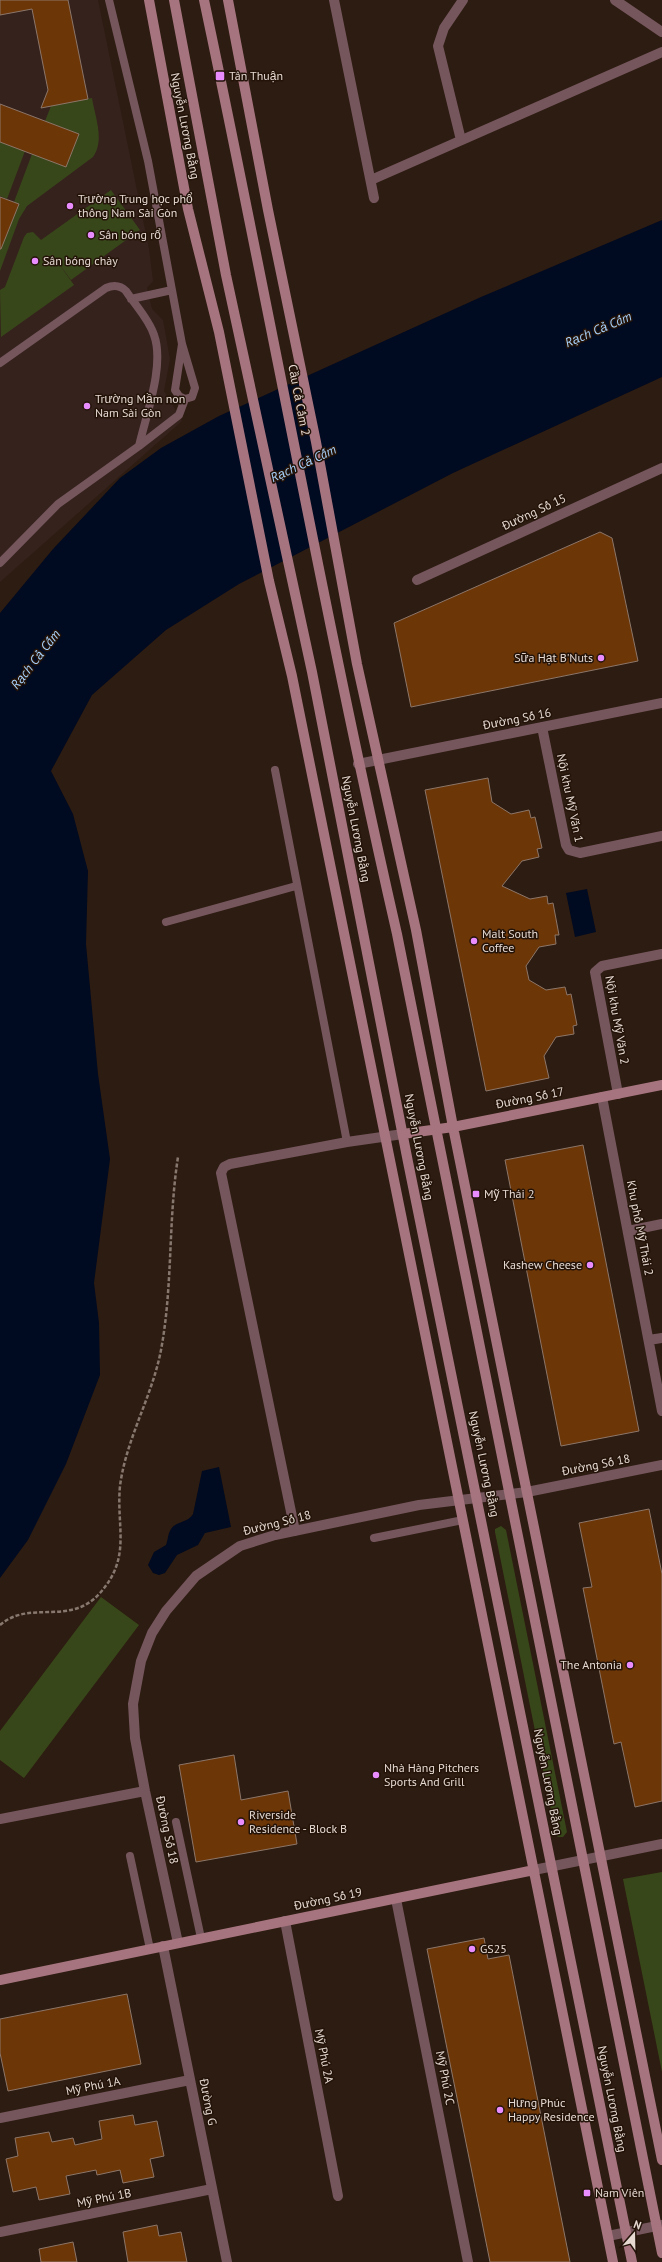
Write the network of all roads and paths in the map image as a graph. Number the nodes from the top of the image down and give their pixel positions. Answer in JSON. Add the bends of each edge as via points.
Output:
{"nodes":[{"id":1,"x":109,"y":0,"type":"edge"},
{"id":2,"x":149,"y":0,"type":"edge"},
{"id":3,"x":174,"y":0,"type":"edge"},
{"id":4,"x":204,"y":0,"type":"edge"},
{"id":5,"x":228,"y":0,"type":"edge"},
{"id":6,"x":334,"y":0,"type":"edge"},
{"id":7,"x":463,"y":0,"type":"edge"},
{"id":8,"x":615,"y":0,"type":"edge"},
{"id":9,"x":662,"y":32,"type":"edge"},
{"id":10,"x":662,"y":52,"type":"edge"},
{"id":11,"x":461,"y":140,"type":"junction"},
{"id":12,"x":371,"y":180,"type":"junction"},
{"id":13,"x":374,"y":198,"type":"dead end"},
{"id":14,"x":172,"y":290,"type":"junction"},
{"id":15,"x":131,"y":299,"type":"junction"},
{"id":16,"x":182,"y":344,"type":"junction"},
{"id":17,"x":0,"y":363,"type":"edge"},
{"id":18,"x":185,"y":399,"type":"junction"},
{"id":19,"x":139,"y":446,"type":"junction"},
{"id":20,"x":662,"y":468,"type":"edge"},
{"id":21,"x":0,"y":563,"type":"edge"},
{"id":22,"x":417,"y":580,"type":"dead end"},
{"id":23,"x":338,"y":667,"type":"joint"},
{"id":24,"x":662,"y":703,"type":"edge"},
{"id":25,"x":542,"y":727,"type":"junction"},
{"id":26,"x":378,"y":760,"type":"junction"},
{"id":27,"x":358,"y":764,"type":"junction"},
{"id":28,"x":275,"y":770,"type":"dead end"},
{"id":29,"x":662,"y":836,"type":"edge"},
{"id":30,"x":296,"y":886,"type":"junction"},
{"id":31,"x":166,"y":922,"type":"dead end"},
{"id":32,"x":662,"y":954,"type":"edge"},
{"id":33,"x":662,"y":1085,"type":"edge"},
{"id":34,"x":618,"y":1094,"type":"junction"},
{"id":35,"x":602,"y":1097,"type":"junction"},
{"id":36,"x":453,"y":1127,"type":"junction"},
{"id":37,"x":436,"y":1129,"type":"junction"},
{"id":38,"x":403,"y":1134,"type":"junction"},
{"id":39,"x":385,"y":1136,"type":"junction"},
{"id":40,"x":347,"y":1142,"type":"junction"},
{"id":41,"x":178,"y":1157,"type":"dead end"},
{"id":42,"x":662,"y":1224,"type":"edge"},
{"id":43,"x":628,"y":1231,"type":"junction"},
{"id":44,"x":662,"y":1338,"type":"edge"},
{"id":45,"x":649,"y":1340,"type":"junction"},
{"id":46,"x":662,"y":1411,"type":"edge"},
{"id":47,"x":662,"y":1465,"type":"edge"},
{"id":48,"x":527,"y":1492,"type":"junction"},
{"id":49,"x":508,"y":1494,"type":"junction"},
{"id":50,"x":477,"y":1498,"type":"junction"},
{"id":51,"x":459,"y":1501,"type":"junction"},
{"id":52,"x":463,"y":1520,"type":"junction"},
{"id":53,"x":295,"y":1531,"type":"junction"},
{"id":54,"x":374,"y":1538,"type":"dead end"},
{"id":55,"x":0,"y":1625,"type":"edge"},
{"id":56,"x":145,"y":1791,"type":"junction"},
{"id":57,"x":0,"y":1818,"type":"edge"},
{"id":58,"x":176,"y":1822,"type":"dead end"},
{"id":59,"x":662,"y":1844,"type":"edge"},
{"id":60,"x":130,"y":1856,"type":"dead end"},
{"id":61,"x":602,"y":1857,"type":"junction"},
{"id":62,"x":583,"y":1860,"type":"junction"},
{"id":63,"x":552,"y":1866,"type":"junction"},
{"id":64,"x":534,"y":1870,"type":"junction"},
{"id":65,"x":396,"y":1899,"type":"junction"},
{"id":66,"x":285,"y":1921,"type":"junction"},
{"id":67,"x":201,"y":1938,"type":"junction"},
{"id":68,"x":178,"y":1943,"type":"junction"},
{"id":69,"x":163,"y":1946,"type":"junction"},
{"id":70,"x":150,"y":1949,"type":"junction"},
{"id":71,"x":0,"y":1980,"type":"edge"},
{"id":72,"x":190,"y":2080,"type":"junction"},
{"id":73,"x":0,"y":2118,"type":"edge"},
{"id":74,"x":662,"y":2160,"type":"edge"},
{"id":75,"x":212,"y":2189,"type":"junction"},
{"id":76,"x":338,"y":2196,"type":"dead end"},
{"id":77,"x":659,"y":2226,"type":"edge"},
{"id":78,"x":0,"y":2232,"type":"edge"},
{"id":79,"x":626,"y":2232,"type":"junction"},
{"id":80,"x":608,"y":2236,"type":"junction"},
{"id":81,"x":662,"y":2253,"type":"edge"},
{"id":82,"x":227,"y":2262,"type":"edge"},
{"id":83,"x":468,"y":2262,"type":"edge"},
{"id":84,"x":613,"y":2262,"type":"edge"},
{"id":85,"x":632,"y":2262,"type":"edge"}],
"edges":[{"from":1,"to":14,"type":"lane","via":[[148,161]]},
{"from":2,"to":39,"type":"main road","name":"Nguyễn Lương Bằng","via":[[188,209],[219,332]]},
{"from":3,"to":38,"type":"main road","name":"Nguyễn Lương Bằng","via":[[226,275],[312,672]]},
{"from":4,"to":23,"type":"main road","name":"Cầu Cả Cấm 2","via":[[258,256]]},
{"from":5,"to":26,"type":"main road","name":"Cầu Cả Cấm 2","via":[[316,442],[357,664]]},
{"from":6,"to":12,"type":"street"},
{"from":7,"to":11,"type":"street","via":[[444,28],[438,46]]},
{"from":8,"to":9,"type":"street"},
{"from":10,"to":11,"type":"street"},
{"from":11,"to":12,"type":"street"},
{"from":12,"to":13,"type":"street"},
{"from":14,"to":15,"type":"lane"},
{"from":14,"to":16,"type":"lane"},
{"from":15,"to":17,"type":"lane","via":[[122,288],[108,287]]},
{"from":15,"to":19,"type":"lane","via":[[152,328],[158,352],[156,372]]},
{"from":16,"to":18,"type":"lane","via":[[175,390]]},
{"from":16,"to":18,"type":"lane","via":[[195,388],[192,397]]},
{"from":18,"to":19,"type":"lane","via":[[179,415]]},
{"from":19,"to":21,"type":"lane","via":[[58,504]]},
{"from":20,"to":22,"type":"street","name":"Đường Số 15"},
{"from":23,"to":27,"type":"main road","name":"Nguyễn Lương Bằng"},
{"from":24,"to":25,"type":"street","name":"Đường Số 16"},
{"from":25,"to":26,"type":"street","name":"Đường Số 16"},
{"from":25,"to":29,"type":"street","name":"Nội khu Mỹ Văn 1","via":[[569,850],[580,853]]},
{"from":26,"to":27,"type":"street"},
{"from":26,"to":36,"type":"main road","via":[[416,930]]},
{"from":27,"to":37,"type":"main road","name":"Nguyễn Lương Bằng","via":[[397,934]]},
{"from":28,"to":30,"type":"lane"},
{"from":30,"to":31,"type":"lane"},
{"from":30,"to":40,"type":"lane"},
{"from":32,"to":34,"type":"street","name":"Nội khu Mỹ Văn 2","via":[[602,966],[595,972]]},
{"from":33,"to":34,"type":"main road","name":"Đường Số 17"},
{"from":34,"to":35,"type":"main road","name":"Đường Số 17"},
{"from":35,"to":36,"type":"main road","name":"Đường Số 17"},
{"from":35,"to":43,"type":"street","name":"Khu phố Mỹ Thái 2"},
{"from":36,"to":37,"type":"main road","name":"Đường Số 17"},
{"from":36,"to":48,"type":"main road"},
{"from":37,"to":38,"type":"main road","name":"Đường Số 17"},
{"from":37,"to":49,"type":"main road","name":"Nguyễn Lương Bằng"},
{"from":38,"to":39,"type":"street"},
{"from":38,"to":50,"type":"main road","name":"Nguyễn Lương Bằng"},
{"from":39,"to":40,"type":"street"},
{"from":39,"to":51,"type":"main road"},
{"from":40,"to":53,"type":"street","via":[[227,1165],[221,1173]]},
{"from":41,"to":55,"type":"path","via":[[164,1332],[154,1381],[125,1464],[120,1486],[122,1541],[116,1567],[101,1592],[83,1607],[60,1612],[18,1614]]},
{"from":42,"to":43,"type":"street"},
{"from":43,"to":45,"type":"street","name":"Khu phố Mỹ Thái 2"},
{"from":44,"to":45,"type":"street"},
{"from":45,"to":46,"type":"street","name":"Khu phố Mỹ Thái 2"},
{"from":47,"to":48,"type":"street","name":"Đường Số 18"},
{"from":48,"to":49,"type":"street","name":"Đường Số 18"},
{"from":48,"to":61,"type":"main road"},
{"from":49,"to":50,"type":"street","name":"Đường Số 18"},
{"from":49,"to":62,"type":"main road","name":"Nguyễn Lương Bằng"},
{"from":50,"to":51,"type":"street","name":"Đường Số 18"},
{"from":50,"to":63,"type":"main road","name":"Nguyễn Lương Bằng"},
{"from":51,"to":52,"type":"main road"},
{"from":51,"to":53,"type":"street","name":"Đường Số 18","via":[[419,1506]]},
{"from":52,"to":54,"type":"lane"},
{"from":52,"to":64,"type":"main road"},
{"from":53,"to":56,"type":"street","name":"Đường Số 18","via":[[258,1540],[224,1555],[192,1580],[158,1622],[141,1661],[133,1704],[134,1727]]},
{"from":56,"to":57,"type":"street"},
{"from":56,"to":68,"type":"street","name":"Đường Số 18"},
{"from":58,"to":67,"type":"lane"},
{"from":59,"to":61,"type":"street","name":"Đường Số 19"},
{"from":60,"to":70,"type":"lane"},
{"from":61,"to":62,"type":"street","name":"Đường Số 19"},
{"from":61,"to":74,"type":"main road"},
{"from":62,"to":63,"type":"street","name":"Đường Số 19"},
{"from":62,"to":77,"type":"main road","name":"Nguyễn Lương Bằng"},
{"from":63,"to":64,"type":"street","name":"Đường Số 19"},
{"from":63,"to":79,"type":"main road","name":"Nguyễn Lương Bằng"},
{"from":64,"to":65,"type":"main road","name":"Đường Số 19"},
{"from":64,"to":80,"type":"main road"},
{"from":65,"to":66,"type":"main road","name":"Đường Số 19"},
{"from":65,"to":83,"type":"street","name":"Mỹ Phú 2C"},
{"from":66,"to":67,"type":"main road","name":"Đường Số 19"},
{"from":66,"to":76,"type":"street","name":"Mỹ Phú 2A"},
{"from":67,"to":68,"type":"main road","name":"Đường Số 19"},
{"from":68,"to":69,"type":"main road","name":"Đường Số 19"},
{"from":69,"to":70,"type":"main road","name":"Đường Số 19"},
{"from":69,"to":72,"type":"street","name":"Đường G"},
{"from":70,"to":71,"type":"main road","name":"Đường Số 19"},
{"from":72,"to":73,"type":"street","name":"Mỹ Phú 1A"},
{"from":72,"to":75,"type":"street","name":"Đường G"},
{"from":75,"to":78,"type":"street","name":"Mỹ Phú 1B"},
{"from":75,"to":82,"type":"street","name":"Đường G"},
{"from":77,"to":79,"type":"street"},
{"from":77,"to":81,"type":"main road","name":"Nguyễn Lương Bằng"},
{"from":79,"to":80,"type":"street"},
{"from":79,"to":85,"type":"main road","name":"Nguyễn Lương Bằng"},
{"from":80,"to":84,"type":"main road"}]}
